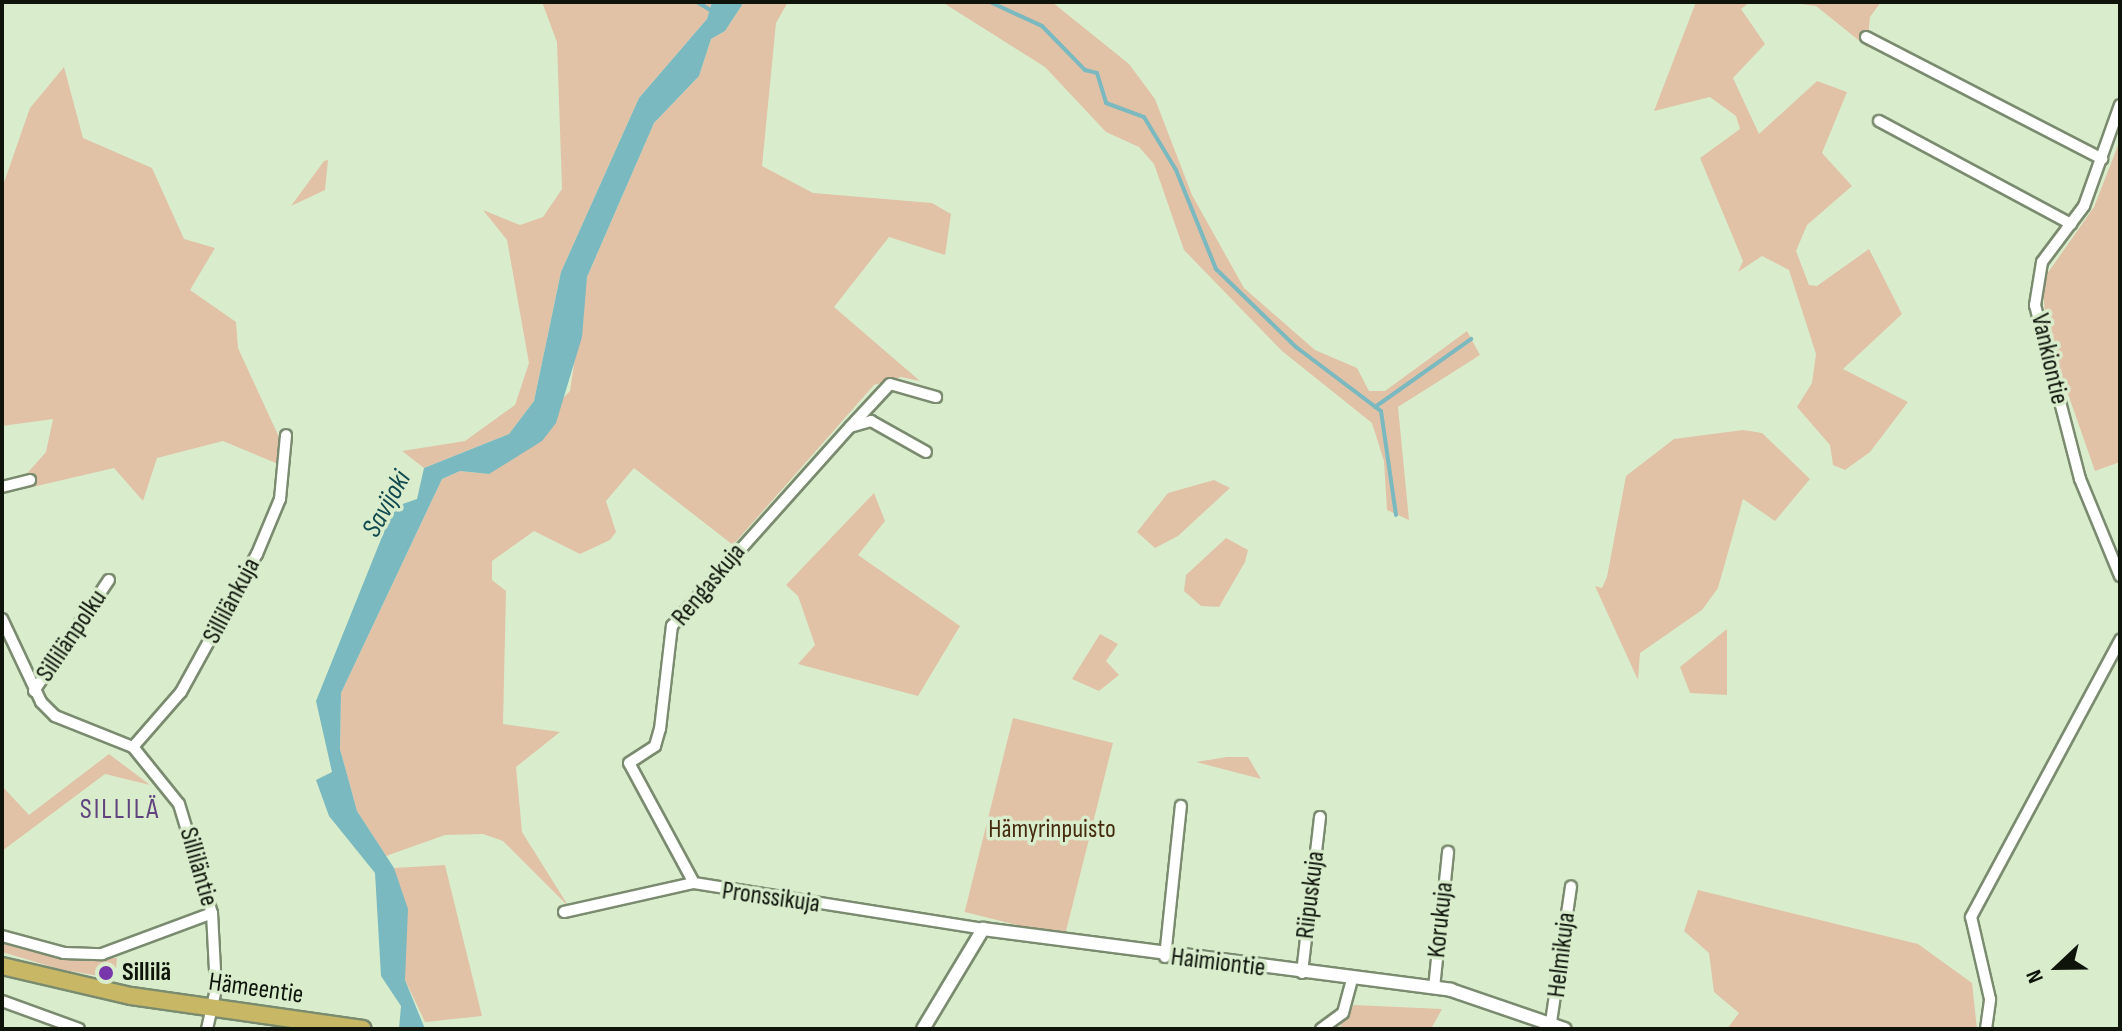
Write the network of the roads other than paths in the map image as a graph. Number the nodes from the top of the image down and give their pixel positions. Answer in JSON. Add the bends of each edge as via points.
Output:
{"nodes":[{"id":1,"x":1866,"y":37,"type":"dead end"},
{"id":2,"x":2120,"y":105,"type":"edge"},
{"id":3,"x":1879,"y":121,"type":"dead end"},
{"id":4,"x":2102,"y":159,"type":"junction"},
{"id":5,"x":2071,"y":224,"type":"junction"},
{"id":6,"x":936,"y":397,"type":"dead end"},
{"id":7,"x":850,"y":427,"type":"junction"},
{"id":8,"x":286,"y":435,"type":"dead end"},
{"id":9,"x":926,"y":452,"type":"dead end"},
{"id":10,"x":30,"y":480,"type":"dead end"},
{"id":11,"x":2,"y":487,"type":"edge"},
{"id":12,"x":2120,"y":576,"type":"edge"},
{"id":13,"x":109,"y":580,"type":"dead end"},
{"id":14,"x":2,"y":619,"type":"edge"},
{"id":15,"x":2120,"y":640,"type":"edge"},
{"id":16,"x":34,"y":691,"type":"junction"},
{"id":17,"x":133,"y":747,"type":"junction"},
{"id":18,"x":1181,"y":806,"type":"dead end"},
{"id":19,"x":1320,"y":817,"type":"dead end"},
{"id":20,"x":1448,"y":852,"type":"dead end"},
{"id":21,"x":694,"y":883,"type":"junction"},
{"id":22,"x":1571,"y":887,"type":"dead end"},
{"id":23,"x":564,"y":912,"type":"dead end"},
{"id":24,"x":212,"y":913,"type":"junction"},
{"id":25,"x":983,"y":929,"type":"junction"},
{"id":26,"x":2,"y":936,"type":"edge"},
{"id":27,"x":1165,"y":957,"type":"junction"},
{"id":28,"x":2,"y":966,"type":"edge"},
{"id":29,"x":1302,"y":973,"type":"junction"},
{"id":30,"x":1352,"y":979,"type":"junction"},
{"id":31,"x":1434,"y":988,"type":"junction"},
{"id":32,"x":2,"y":1001,"type":"edge"},
{"id":33,"x":213,"y":1007,"type":"junction"},
{"id":34,"x":1551,"y":1026,"type":"edge"},
{"id":35,"x":79,"y":1029,"type":"edge"},
{"id":36,"x":207,"y":1029,"type":"edge"},
{"id":37,"x":363,"y":1029,"type":"edge"},
{"id":38,"x":923,"y":1029,"type":"edge"},
{"id":39,"x":1321,"y":1029,"type":"edge"},
{"id":40,"x":1565,"y":1029,"type":"edge"},
{"id":41,"x":1986,"y":1029,"type":"edge"}],
"edges":[{"from":1,"to":4,"type":"street"},
{"from":2,"to":4,"type":"street","name":"Vankiontie"},
{"from":3,"to":5,"type":"street"},
{"from":4,"to":5,"type":"street","name":"Vankiontie"},
{"from":5,"to":12,"type":"street","name":"Vankiontie","via":[[2042,262],[2038,330],[2080,479]]},
{"from":6,"to":7,"type":"street","via":[[890,384]]},
{"from":7,"to":9,"type":"street","via":[[871,421]]},
{"from":7,"to":21,"type":"street","name":"Rengaskuja","via":[[681,611],[667,638],[655,746],[629,763]]},
{"from":8,"to":17,"type":"street","name":"Sillilänkuja","via":[[280,499],[257,554],[181,692]]},
{"from":10,"to":11,"type":"street"},
{"from":13,"to":16,"type":"street","name":"Sillilänpolku"},
{"from":14,"to":16,"type":"street","name":"Silliläntie"},
{"from":15,"to":41,"type":"street","via":[[1971,917],[1990,999]]},
{"from":16,"to":17,"type":"street","name":"Silliläntie","via":[[55,716]]},
{"from":17,"to":24,"type":"street","name":"Silliläntie","via":[[179,804]]},
{"from":18,"to":27,"type":"street"},
{"from":19,"to":29,"type":"street","name":"Riipuskuja"},
{"from":20,"to":31,"type":"street","name":"Korukuja"},
{"from":21,"to":23,"type":"street","name":"Pronssikuja"},
{"from":21,"to":25,"type":"street","name":"Pronssikuja"},
{"from":22,"to":34,"type":"street","name":"Helmikuja"},
{"from":24,"to":26,"type":"street","via":[[102,954],[64,953]]},
{"from":24,"to":33,"type":"street","name":"Silliläntie"},
{"from":25,"to":27,"type":"street","name":"Haimiontie"},
{"from":25,"to":38,"type":"street"},
{"from":27,"to":29,"type":"street","name":"Haimiontie"},
{"from":28,"to":33,"type":"highway","name":"Hämeentie"},
{"from":29,"to":30,"type":"street","name":"Haimiontie"},
{"from":30,"to":31,"type":"street","name":"Haimiontie"},
{"from":30,"to":39,"type":"street","via":[[1343,1013]]},
{"from":31,"to":34,"type":"street","name":"Haimiontie"},
{"from":32,"to":35,"type":"street"},
{"from":33,"to":36,"type":"street","name":"Silliläntie"},
{"from":33,"to":37,"type":"highway","name":"Hämeentie"},
{"from":34,"to":40,"type":"street","name":"Haimiontie"}]}
